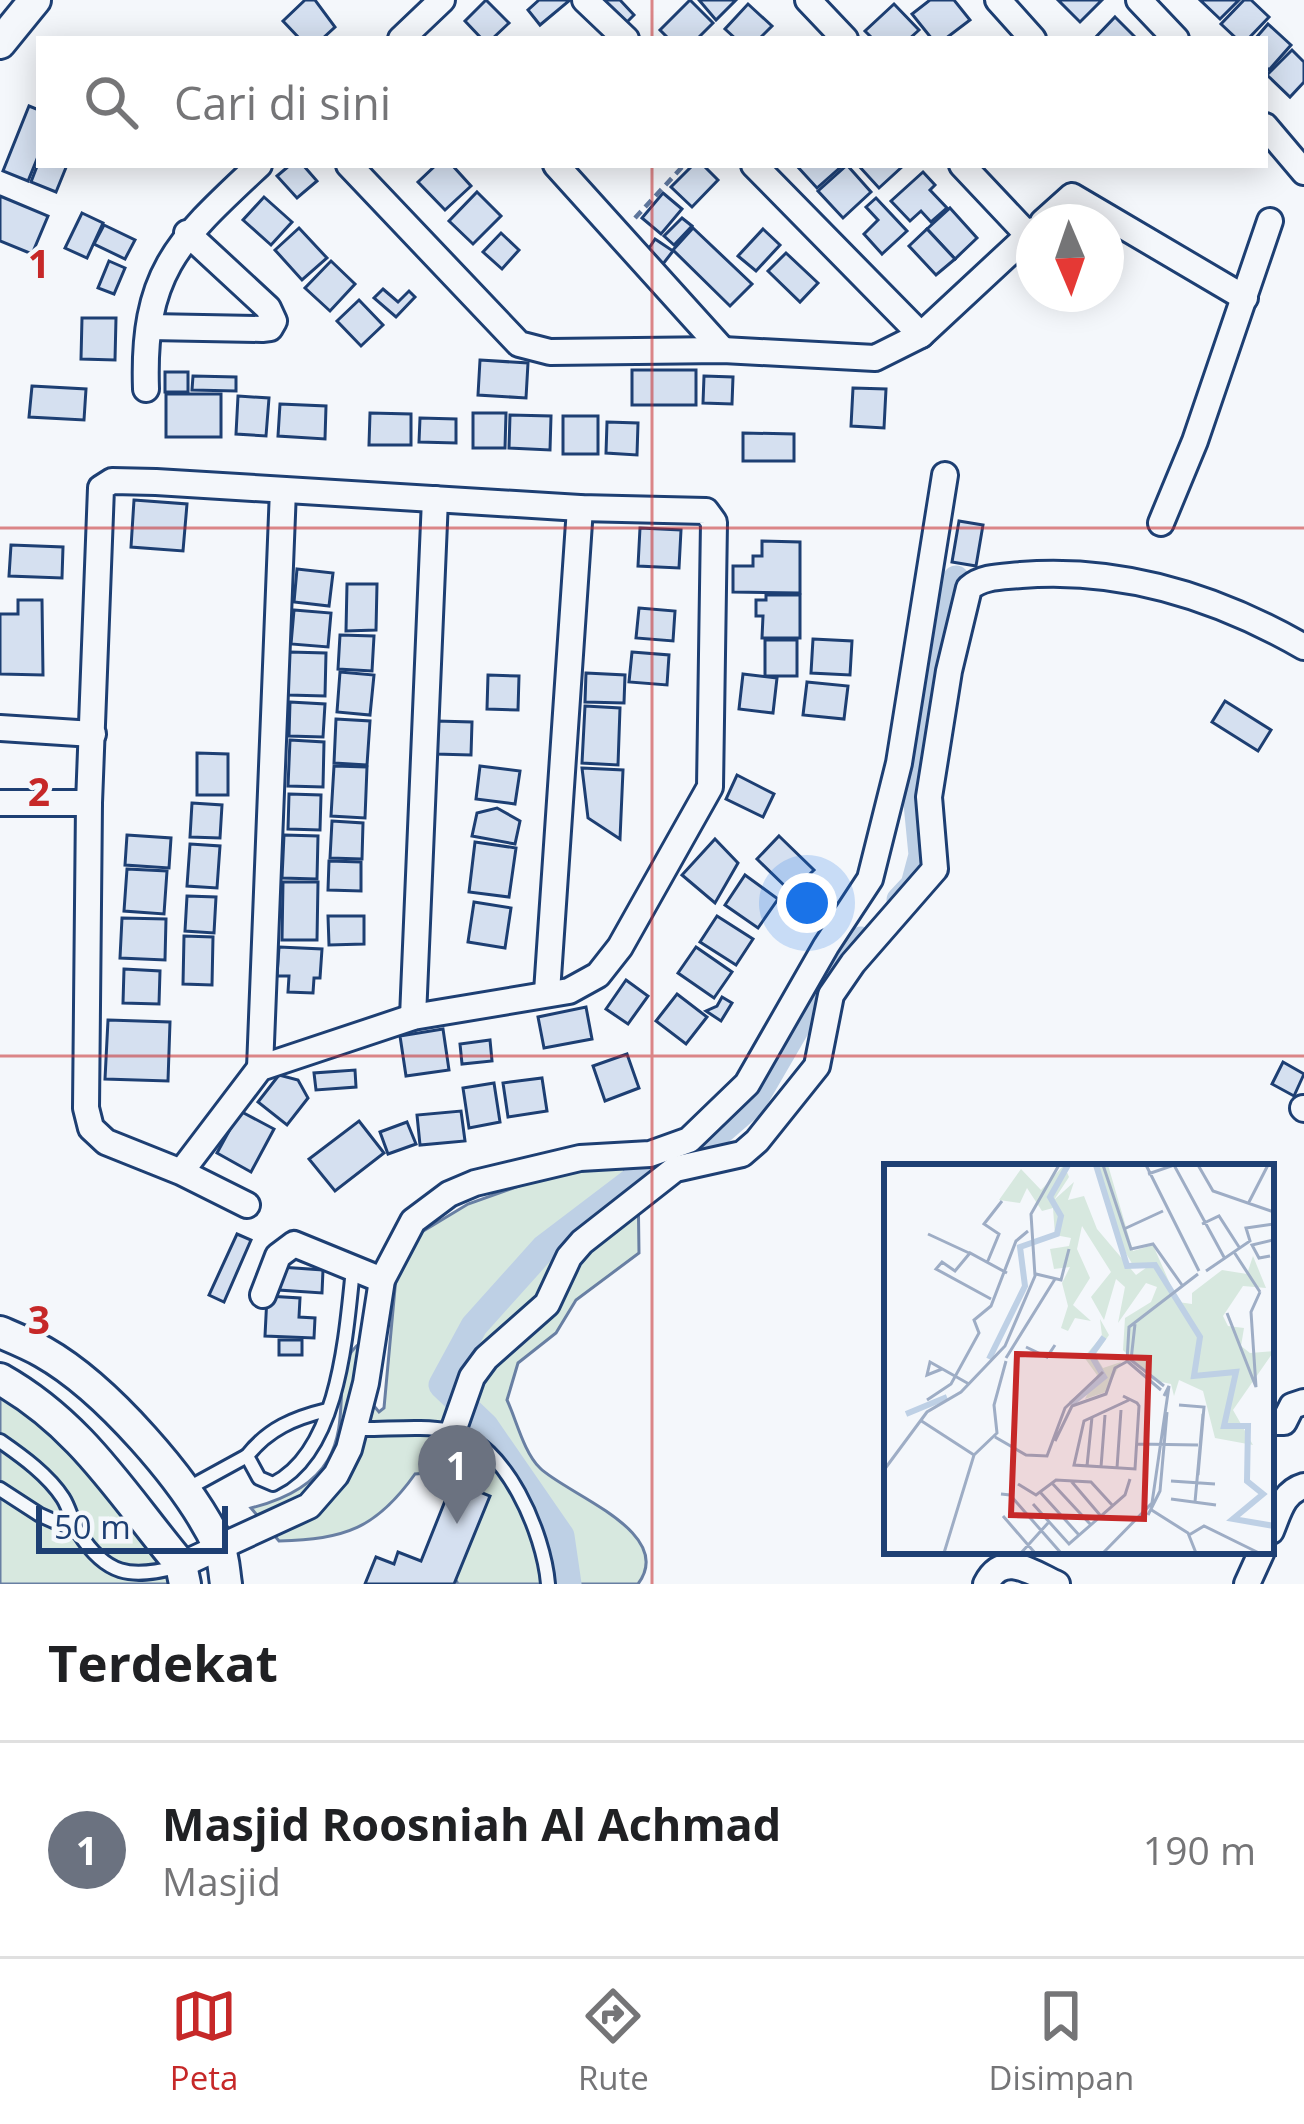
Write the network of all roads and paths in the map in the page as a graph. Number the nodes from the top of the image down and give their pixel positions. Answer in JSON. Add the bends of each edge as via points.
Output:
{"nodes":[{"id":1,"x":34,"y":0,"type":"edge"},
{"id":2,"x":442,"y":0,"type":"edge"},
{"id":3,"x":585,"y":0,"type":"edge"},
{"id":4,"x":808,"y":0,"type":"edge"},
{"id":5,"x":998,"y":0,"type":"edge"},
{"id":6,"x":1139,"y":0,"type":"edge"},
{"id":7,"x":419,"y":34,"type":"edge"},
{"id":8,"x":623,"y":36,"type":"edge"},
{"id":9,"x":842,"y":36,"type":"edge"},
{"id":10,"x":1030,"y":36,"type":"edge"},
{"id":11,"x":1173,"y":36,"type":"edge"},
{"id":12,"x":0,"y":43,"type":"edge"},
{"id":13,"x":1268,"y":130,"type":"edge"},
{"id":14,"x":256,"y":168,"type":"edge"},
{"id":15,"x":352,"y":168,"type":"edge"},
{"id":16,"x":559,"y":168,"type":"edge"},
{"id":17,"x":682,"y":168,"type":"edge"},
{"id":18,"x":757,"y":168,"type":"edge"},
{"id":19,"x":965,"y":168,"type":"edge"},
{"id":20,"x":1304,"y":172,"type":"edge"},
{"id":21,"x":1016,"y":212,"type":"edge"},
{"id":22,"x":1270,"y":221,"type":"dead end"},
{"id":23,"x":1124,"y":227,"type":"edge"},
{"id":24,"x":187,"y":233,"type":"junction"},
{"id":25,"x":621,"y":233,"type":"junction"},
{"id":26,"x":1016,"y":247,"type":"edge"},
{"id":27,"x":1245,"y":298,"type":"junction"},
{"id":28,"x":150,"y":328,"type":"junction"},
{"id":29,"x":922,"y":335,"type":"junction"},
{"id":30,"x":723,"y":350,"type":"junction"},
{"id":31,"x":146,"y":389,"type":"dead end"},
{"id":32,"x":945,"y":475,"type":"dead end"},
{"id":33,"x":283,"y":490,"type":"junction"},
{"id":34,"x":435,"y":500,"type":"junction"},
{"id":35,"x":580,"y":508,"type":"junction"},
{"id":36,"x":1161,"y":524,"type":"dead end"},
{"id":37,"x":1304,"y":647,"type":"edge"},
{"id":38,"x":0,"y":728,"type":"edge"},
{"id":39,"x":93,"y":734,"type":"junction"},
{"id":40,"x":0,"y":803,"type":"edge"},
{"id":41,"x":88,"y":803,"type":"junction"},
{"id":42,"x":548,"y":992,"type":"junction"},
{"id":43,"x":413,"y":1017,"type":"junction"},
{"id":44,"x":260,"y":1068,"type":"junction"},
{"id":45,"x":181,"y":1172,"type":"junction"},
{"id":46,"x":247,"y":1205,"type":"dead end"},
{"id":47,"x":353,"y":1269,"type":"junction"},
{"id":48,"x":382,"y":1280,"type":"junction"},
{"id":49,"x":263,"y":1295,"type":"dead end"},
{"id":50,"x":0,"y":1332,"type":"edge"},
{"id":51,"x":0,"y":1379,"type":"edge"},
{"id":52,"x":1304,"y":1402,"type":"edge"},
{"id":53,"x":327,"y":1410,"type":"junction"},
{"id":54,"x":457,"y":1420,"type":"junction"},
{"id":55,"x":1274,"y":1422,"type":"edge"},
{"id":56,"x":355,"y":1429,"type":"junction"},
{"id":57,"x":0,"y":1441,"type":"edge"},
{"id":58,"x":247,"y":1456,"type":"junction"},
{"id":59,"x":1304,"y":1486,"type":"edge"},
{"id":60,"x":0,"y":1489,"type":"edge"},
{"id":61,"x":184,"y":1491,"type":"junction"},
{"id":62,"x":1274,"y":1524,"type":"edge"},
{"id":63,"x":77,"y":1532,"type":"junction"},
{"id":64,"x":221,"y":1550,"type":"junction"},
{"id":65,"x":1261,"y":1554,"type":"edge"},
{"id":66,"x":183,"y":1575,"type":"edge"},
{"id":67,"x":226,"y":1584,"type":"edge"},
{"id":68,"x":548,"y":1584,"type":"edge"},
{"id":69,"x":986,"y":1584,"type":"edge"},
{"id":70,"x":1057,"y":1584,"type":"edge"},
{"id":71,"x":1247,"y":1584,"type":"edge"}],
"edges":[{"from":1,"to":12,"type":"street"},
{"from":2,"to":7,"type":"street"},
{"from":3,"to":8,"type":"street"},
{"from":4,"to":9,"type":"street"},
{"from":5,"to":10,"type":"street"},
{"from":6,"to":11,"type":"street"},
{"from":13,"to":20,"type":"street"},
{"from":14,"to":24,"type":"street"},
{"from":15,"to":30,"type":"street","via":[[519,344],[550,352]]},
{"from":16,"to":25,"type":"street"},
{"from":17,"to":25,"type":"path"},
{"from":18,"to":29,"type":"street"},
{"from":19,"to":21,"type":"street"},
{"from":22,"to":27,"type":"street"},
{"from":23,"to":27,"type":"street"},
{"from":24,"to":28,"type":"street","via":[[161,280]]},
{"from":24,"to":28,"type":"street","via":[[274,321],[262,329]]},
{"from":25,"to":30,"type":"street"},
{"from":26,"to":29,"type":"street"},
{"from":27,"to":36,"type":"street"},
{"from":28,"to":31,"type":"street"},
{"from":29,"to":30,"type":"street","via":[[875,358]]},
{"from":32,"to":48,"type":"street","via":[[895,785],[870,879],[747,1084],[688,1140],[650,1154],[580,1158],[449,1194],[413,1221]]},
{"from":33,"to":34,"type":"street"},
{"from":33,"to":39,"type":"street","via":[[112,481],[101,488]]},
{"from":33,"to":44,"type":"street"},
{"from":34,"to":35,"type":"street"},
{"from":34,"to":43,"type":"street"},
{"from":35,"to":42,"type":"street"},
{"from":35,"to":42,"type":"street","via":[[700,510],[714,522],[710,787],[598,975]]},
{"from":37,"to":54,"type":"street","via":[[1140,580],[1062,572],[997,577],[969,588],[929,797],[935,869],[832,995],[817,1066],[742,1154],[675,1169],[594,1231],[568,1257],[547,1304],[472,1377]]},
{"from":38,"to":39,"type":"street"},
{"from":39,"to":41,"type":"street"},
{"from":40,"to":41,"type":"street"},
{"from":41,"to":45,"type":"street","via":[[91,1128]]},
{"from":42,"to":43,"type":"street"},
{"from":43,"to":44,"type":"street"},
{"from":44,"to":45,"type":"street"},
{"from":45,"to":46,"type":"street"},
{"from":47,"to":48,"type":"street"},
{"from":47,"to":49,"type":"street","via":[[289,1245]]},
{"from":47,"to":53,"type":"lane"},
{"from":48,"to":56,"type":"street"},
{"from":50,"to":61,"type":"street","via":[[44,1353],[110,1405]]},
{"from":51,"to":66,"type":"street","via":[[68,1426]]},
{"from":52,"to":55,"type":"street"},
{"from":53,"to":58,"type":"lane","via":[[295,1418]]},
{"from":53,"to":58,"type":"lane","via":[[293,1474],[273,1484],[259,1478]]},
{"from":54,"to":56,"type":"lane"},
{"from":54,"to":68,"type":"lane","via":[[526,1503]]},
{"from":56,"to":64,"type":"street","via":[[337,1475],[310,1506]]},
{"from":57,"to":63,"type":"lane","via":[[64,1499]]},
{"from":58,"to":61,"type":"lane"},
{"from":59,"to":62,"type":"street","via":[[1285,1498]]},
{"from":60,"to":63,"type":"lane"},
{"from":61,"to":64,"type":"street"},
{"from":63,"to":66,"type":"lane","via":[[122,1573]]},
{"from":64,"to":66,"type":"street"},
{"from":64,"to":67,"type":"street"},
{"from":65,"to":71,"type":"street"},
{"from":69,"to":70,"type":"street","via":[[1007,1565]]}]}
